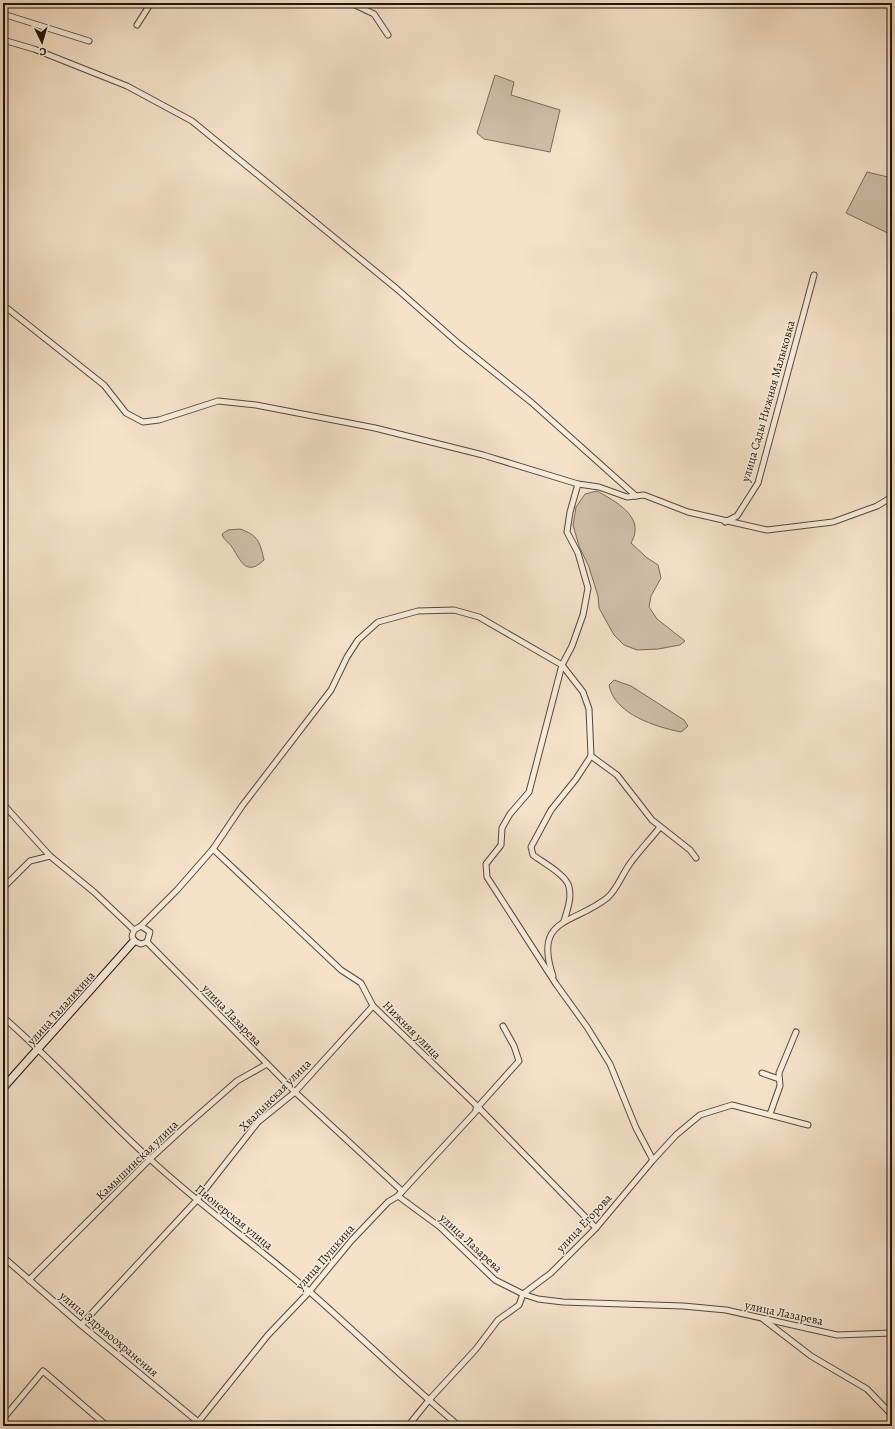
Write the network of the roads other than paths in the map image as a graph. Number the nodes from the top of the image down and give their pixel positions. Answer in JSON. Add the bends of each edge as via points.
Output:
{"nodes":[{"id":1,"x":151,"y":3,"type":"edge"},
{"id":2,"x":351,"y":3,"type":"edge"},
{"id":3,"x":3,"y":14,"type":"edge"},
{"id":4,"x":137,"y":25,"type":"dead end"},
{"id":5,"x":388,"y":35,"type":"dead end"},
{"id":6,"x":3,"y":40,"type":"edge"},
{"id":7,"x":89,"y":41,"type":"dead end"},
{"id":8,"x":814,"y":275,"type":"dead end"},
{"id":9,"x":3,"y":305,"type":"edge"},
{"id":10,"x":578,"y":484,"type":"junction"},
{"id":11,"x":636,"y":496,"type":"junction"},
{"id":12,"x":892,"y":498,"type":"edge"},
{"id":13,"x":725,"y":522,"type":"junction"},
{"id":14,"x":562,"y":665,"type":"junction"},
{"id":15,"x":591,"y":756,"type":"junction"},
{"id":16,"x":3,"y":804,"type":"edge"},
{"id":17,"x":660,"y":827,"type":"junction"},
{"id":18,"x":212,"y":848,"type":"junction"},
{"id":19,"x":50,"y":856,"type":"junction"},
{"id":20,"x":696,"y":858,"type":"dead end"},
{"id":21,"x":3,"y":888,"type":"edge"},
{"id":22,"x":564,"y":921,"type":"junction"},
{"id":23,"x":141,"y":926,"type":"junction"},
{"id":24,"x":134,"y":930,"type":"junction"},
{"id":25,"x":134,"y":942,"type":"junction"},
{"id":26,"x":147,"y":942,"type":"junction"},
{"id":27,"x":556,"y":984,"type":"junction"},
{"id":28,"x":373,"y":1006,"type":"junction"},
{"id":29,"x":3,"y":1017,"type":"edge"},
{"id":30,"x":504,"y":1026,"type":"dead end"},
{"id":31,"x":796,"y":1032,"type":"dead end"},
{"id":32,"x":40,"y":1049,"type":"junction"},
{"id":33,"x":267,"y":1064,"type":"junction"},
{"id":34,"x":762,"y":1073,"type":"dead end"},
{"id":35,"x":779,"y":1079,"type":"junction"},
{"id":36,"x":3,"y":1088,"type":"edge"},
{"id":37,"x":295,"y":1092,"type":"junction"},
{"id":38,"x":478,"y":1108,"type":"junction"},
{"id":39,"x":770,"y":1114,"type":"junction"},
{"id":40,"x":808,"y":1125,"type":"dead end"},
{"id":41,"x":150,"y":1159,"type":"junction"},
{"id":42,"x":653,"y":1160,"type":"junction"},
{"id":43,"x":402,"y":1191,"type":"junction"},
{"id":44,"x":398,"y":1196,"type":"junction"},
{"id":45,"x":196,"y":1201,"type":"junction"},
{"id":46,"x":596,"y":1228,"type":"junction"},
{"id":47,"x":3,"y":1257,"type":"edge"},
{"id":48,"x":29,"y":1280,"type":"junction"},
{"id":49,"x":309,"y":1292,"type":"junction"},
{"id":50,"x":523,"y":1294,"type":"junction"},
{"id":51,"x":762,"y":1318,"type":"junction"},
{"id":52,"x":81,"y":1325,"type":"junction"},
{"id":53,"x":892,"y":1333,"type":"edge"},
{"id":54,"x":429,"y":1400,"type":"junction"},
{"id":55,"x":892,"y":1414,"type":"edge"},
{"id":56,"x":3,"y":1419,"type":"edge"},
{"id":57,"x":197,"y":1424,"type":"edge"},
{"id":58,"x":107,"y":1426,"type":"edge"},
{"id":59,"x":203,"y":1426,"type":"edge"},
{"id":60,"x":408,"y":1426,"type":"edge"},
{"id":61,"x":459,"y":1426,"type":"edge"}],
"edges":[{"from":1,"to":4,"type":"street"},
{"from":2,"to":5,"type":"street","via":[[374,14]]},
{"from":3,"to":7,"type":"street"},
{"from":6,"to":11,"type":"street","via":[[34,49],[127,86],[192,121],[531,402]]},
{"from":8,"to":13,"type":"street","name":"улица Сады Нижняя Малыковка","via":[[758,483],[737,516]]},
{"from":9,"to":10,"type":"street","via":[[104,385],[126,413],[143,422],[159,420],[218,401],[256,406],[374,428]]},
{"from":10,"to":11,"type":"street","via":[[599,487],[626,497]]},
{"from":10,"to":14,"type":"street","via":[[567,532],[578,553],[588,588],[583,615]]},
{"from":11,"to":13,"type":"street","via":[[652,497],[688,512]]},
{"from":12,"to":13,"type":"street","via":[[833,522],[767,530]]},
{"from":14,"to":15,"type":"street","via":[[583,692],[589,709]]},
{"from":14,"to":18,"type":"street","via":[[479,617],[454,610],[418,611],[378,622],[358,640],[331,690]]},
{"from":14,"to":27,"type":"street","via":[[529,792],[510,814],[502,828],[501,845],[486,864],[487,877]]},
{"from":15,"to":17,"type":"street","via":[[616,775]]},
{"from":15,"to":22,"type":"street","via":[[551,810],[531,847],[532,855],[560,874],[570,886]]},
{"from":16,"to":19,"type":"street"},
{"from":17,"to":20,"type":"street","via":[[690,850]]},
{"from":17,"to":22,"type":"street","via":[[630,864],[608,898]]},
{"from":18,"to":23,"type":"street","via":[[177,890]]},
{"from":18,"to":28,"type":"street","name":"Нижняя улица","via":[[341,970],[361,983]]},
{"from":19,"to":21,"type":"street","via":[[30,861]]},
{"from":19,"to":24,"type":"street","via":[[94,892]]},
{"from":22,"to":27,"type":"street","via":[[550,935],[547,946],[547,960]]},
{"from":23,"to":24,"type":"street"},
{"from":23,"to":26,"type":"street","via":[[150,932]]},
{"from":24,"to":25,"type":"street"},
{"from":25,"to":26,"type":"street"},
{"from":25,"to":32,"type":"street","name":"улица Талалихина"},
{"from":26,"to":33,"type":"street","name":"улица Лазарева"},
{"from":27,"to":42,"type":"street","via":[[610,1064],[636,1128]]},
{"from":28,"to":37,"type":"street","name":"Хвалынская улица"},
{"from":28,"to":38,"type":"street","name":"Нижняя улица"},
{"from":29,"to":32,"type":"street","name":"Пионерская улица"},
{"from":30,"to":38,"type":"street","via":[[519,1061]]},
{"from":31,"to":35,"type":"street","via":[[779,1073]]},
{"from":32,"to":36,"type":"street","name":"улица Талалихина"},
{"from":32,"to":41,"type":"street","name":"Пионерская улица","via":[[99,1111]]},
{"from":33,"to":37,"type":"street","name":"улица Лазарева"},
{"from":33,"to":41,"type":"street","name":"Камышинская улица","via":[[237,1081]]},
{"from":34,"to":35,"type":"street"},
{"from":35,"to":39,"type":"street","via":[[780,1086]]},
{"from":37,"to":43,"type":"street","name":"улица Лазарева"},
{"from":37,"to":45,"type":"street","name":"Хвалынская улица","via":[[258,1122]]},
{"from":38,"to":43,"type":"street"},
{"from":38,"to":44,"type":"street","name":"улица Пушкина"},
{"from":38,"to":46,"type":"street","name":"Нижняя улица"},
{"from":39,"to":40,"type":"street","name":"улица Егорова"},
{"from":39,"to":42,"type":"street","name":"улица Егорова","via":[[732,1105],[700,1115],[676,1135]]},
{"from":41,"to":45,"type":"street","name":"Пионерская улица"},
{"from":41,"to":48,"type":"street","name":"Камышинская улица"},
{"from":42,"to":46,"type":"street","name":"улица Егорова"},
{"from":43,"to":44,"type":"street"},
{"from":44,"to":49,"type":"street","name":"улица Пушкина","via":[[388,1202],[356,1235]]},
{"from":44,"to":50,"type":"street","name":"улица Лазарева","via":[[440,1227],[495,1280]]},
{"from":45,"to":49,"type":"street","name":"Пионерская улица"},
{"from":45,"to":52,"type":"street","name":"Хвалынская улица"},
{"from":46,"to":50,"type":"street","name":"улица Егорова","via":[[551,1273]]},
{"from":47,"to":48,"type":"street","name":"улица Здравоохранения"},
{"from":48,"to":52,"type":"street","name":"улица Здравоохранения"},
{"from":49,"to":54,"type":"street","name":"Пионерская улица"},
{"from":49,"to":57,"type":"street","name":"улица Пушкина","via":[[268,1335]]},
{"from":50,"to":51,"type":"street","name":"улица Лазарева","via":[[563,1302],[726,1310]]},
{"from":50,"to":54,"type":"street","name":"улица Егорова","via":[[520,1305],[498,1320],[476,1349]]},
{"from":51,"to":53,"type":"street","name":"улица Лазарева","via":[[837,1335]]},
{"from":51,"to":55,"type":"street","via":[[811,1356],[867,1389]]},
{"from":52,"to":57,"type":"street","name":"улица Здравоохранения"},
{"from":54,"to":60,"type":"street","name":"улица Егорова"},
{"from":54,"to":61,"type":"street","name":"Пионерская улица"},
{"from":56,"to":58,"type":"street","via":[[43,1371]]},
{"from":57,"to":59,"type":"street","name":"улица Здравоохранения"}]}
